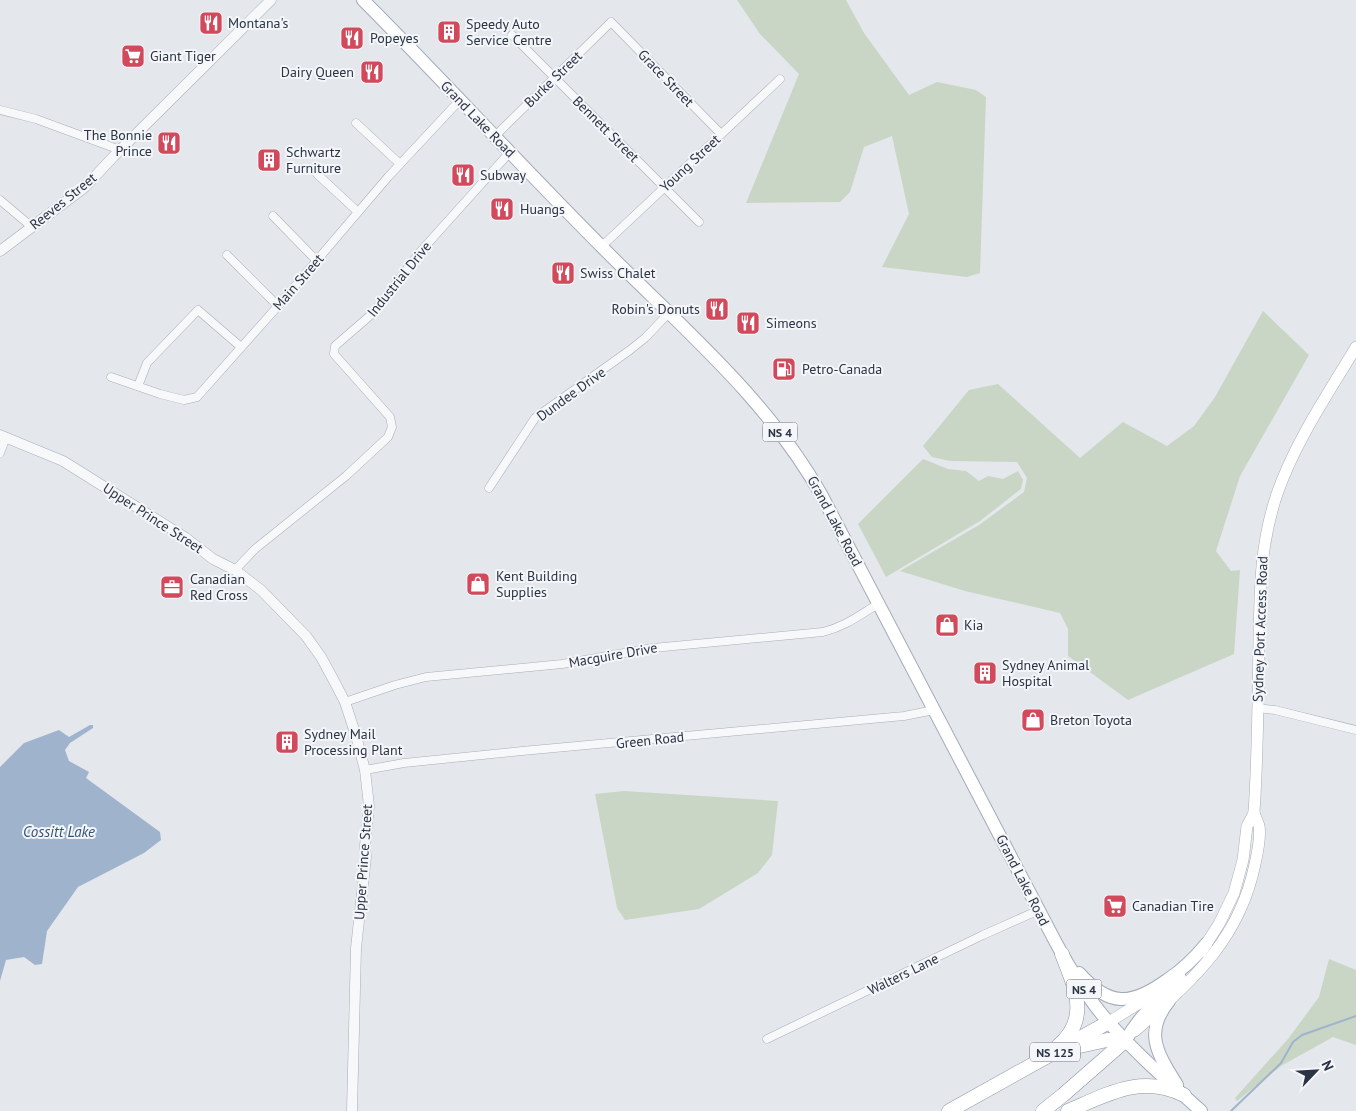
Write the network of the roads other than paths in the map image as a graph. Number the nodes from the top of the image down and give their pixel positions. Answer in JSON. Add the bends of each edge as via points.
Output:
{"nodes":[{"id":1,"x":272,"y":0,"type":"edge"},
{"id":2,"x":365,"y":2,"type":"edge"},
{"id":3,"x":611,"y":22,"type":"joint"},
{"id":4,"x":512,"y":35,"type":"dead end"},
{"id":5,"x":554,"y":77,"type":"junction"},
{"id":6,"x":780,"y":79,"type":"dead end"},
{"id":7,"x":459,"y":101,"type":"junction"},
{"id":8,"x":0,"y":110,"type":"edge"},
{"id":9,"x":356,"y":123,"type":"dead end"},
{"id":10,"x":720,"y":134,"type":"junction"},
{"id":11,"x":494,"y":137,"type":"junction"},
{"id":12,"x":120,"y":150,"type":"junction"},
{"id":13,"x":510,"y":152,"type":"junction"},
{"id":14,"x":400,"y":164,"type":"junction"},
{"id":15,"x":317,"y":174,"type":"dead end"},
{"id":16,"x":664,"y":187,"type":"junction"},
{"id":17,"x":0,"y":200,"type":"edge"},
{"id":18,"x":358,"y":212,"type":"junction"},
{"id":19,"x":273,"y":216,"type":"dead end"},
{"id":20,"x":699,"y":222,"type":"dead end"},
{"id":21,"x":32,"y":226,"type":"junction"},
{"id":22,"x":601,"y":247,"type":"junction"},
{"id":23,"x":0,"y":251,"type":"edge"},
{"id":24,"x":227,"y":255,"type":"dead end"},
{"id":25,"x":316,"y":260,"type":"junction"},
{"id":26,"x":278,"y":306,"type":"junction"},
{"id":27,"x":668,"y":314,"type":"junction"},
{"id":28,"x":241,"y":347,"type":"junction"},
{"id":29,"x":1356,"y":347,"type":"edge"},
{"id":30,"x":111,"y":377,"type":"dead end"},
{"id":31,"x":138,"y":386,"type":"junction"},
{"id":32,"x":3,"y":436,"type":"edge"},
{"id":33,"x":0,"y":453,"type":"edge"},
{"id":34,"x":489,"y":488,"type":"dead end"},
{"id":35,"x":235,"y":570,"type":"junction"},
{"id":36,"x":878,"y":604,"type":"junction"},
{"id":37,"x":345,"y":702,"type":"junction"},
{"id":38,"x":1257,"y":708,"type":"junction"},
{"id":39,"x":934,"y":710,"type":"junction"},
{"id":40,"x":1356,"y":730,"type":"edge"},
{"id":41,"x":365,"y":770,"type":"junction"},
{"id":42,"x":1254,"y":814,"type":"junction"},
{"id":43,"x":1039,"y":910,"type":"junction"},
{"id":44,"x":1206,"y":944,"type":"junction"},
{"id":45,"x":1062,"y":954,"type":"junction"},
{"id":46,"x":1169,"y":1001,"type":"junction"},
{"id":47,"x":1109,"y":1022,"type":"junction"},
{"id":48,"x":767,"y":1039,"type":"dead end"},
{"id":49,"x":1126,"y":1040,"type":"junction"},
{"id":50,"x":1041,"y":1060,"type":"junction"},
{"id":51,"x":1000,"y":1081,"type":"junction"},
{"id":52,"x":1184,"y":1095,"type":"junction"},
{"id":53,"x":352,"y":1111,"type":"edge"},
{"id":54,"x":949,"y":1111,"type":"edge"},
{"id":55,"x":1042,"y":1111,"type":"edge"},
{"id":56,"x":1068,"y":1111,"type":"edge"},
{"id":57,"x":1201,"y":1111,"type":"edge"}],
"edges":[{"from":1,"to":12,"type":"street","name":"Reeves Street"},
{"from":2,"to":7,"type":"main road","name":"Grand Lake Road","number":"NS 4"},
{"from":3,"to":5,"type":"street","name":"Burke Street"},
{"from":3,"to":10,"type":"street","name":"Grace Street"},
{"from":4,"to":5,"type":"street","name":"Bennett Street"},
{"from":5,"to":11,"type":"street","name":"Burke Street"},
{"from":5,"to":16,"type":"street","name":"Bennett Street"},
{"from":6,"to":10,"type":"street","name":"Young Street"},
{"from":7,"to":11,"type":"main road","name":"Grand Lake Road","number":"NS 4"},
{"from":7,"to":14,"type":"street","name":"Main Street"},
{"from":8,"to":12,"type":"street"},
{"from":9,"to":14,"type":"street"},
{"from":10,"to":16,"type":"street","name":"Young Street"},
{"from":11,"to":13,"type":"main road","name":"Grand Lake Road","number":"NS 4"},
{"from":12,"to":21,"type":"street","name":"Reeves Street","via":[[85,187]]},
{"from":13,"to":22,"type":"main road","name":"Grand Lake Road","number":"NS 4"},
{"from":13,"to":35,"type":"street","name":"Industrial Drive","via":[[421,251],[372,313],[335,346],[334,354],[390,417],[390,434],[346,476],[255,549]]},
{"from":14,"to":18,"type":"street","name":"Main Street"},
{"from":15,"to":18,"type":"street"},
{"from":16,"to":20,"type":"street","name":"Bennett Street"},
{"from":16,"to":22,"type":"street","name":"Young Street"},
{"from":17,"to":21,"type":"street"},
{"from":18,"to":25,"type":"street","name":"Main Street"},
{"from":19,"to":25,"type":"street"},
{"from":21,"to":23,"type":"street","name":"Reeves Street"},
{"from":22,"to":27,"type":"main road","name":"Grand Lake Road","number":"NS 4"},
{"from":24,"to":26,"type":"street"},
{"from":25,"to":26,"type":"street","name":"Main Street"},
{"from":26,"to":28,"type":"street","name":"Main Street"},
{"from":27,"to":34,"type":"street","name":"Dundee Drive","via":[[630,350],[535,418]]},
{"from":27,"to":36,"type":"main road","name":"Grand Lake Road","number":"NS 4","via":[[731,376],[780,432],[815,484]]},
{"from":28,"to":31,"type":"street","name":"Main Street","via":[[192,399],[184,400]]},
{"from":28,"to":31,"type":"street","via":[[198,310],[147,363]]},
{"from":29,"to":38,"type":"main road","name":"Sydney Port Access Road","via":[[1299,445],[1272,511],[1260,577]]},
{"from":30,"to":31,"type":"street","name":"Main Street"},
{"from":32,"to":33,"type":"street"},
{"from":32,"to":35,"type":"street","name":"Upper Prince Street","via":[[63,461]]},
{"from":35,"to":37,"type":"street","name":"Upper Prince Street","via":[[261,590],[306,636]]},
{"from":36,"to":37,"type":"street","name":"Macguire Drive","via":[[855,620],[823,632],[653,648],[559,665],[426,678]]},
{"from":36,"to":39,"type":"main road","name":"Grand Lake Road","number":"NS 4"},
{"from":37,"to":41,"type":"street","name":"Upper Prince Street"},
{"from":38,"to":40,"type":"street"},
{"from":38,"to":42,"type":"main road","name":"Sydney Port Access Road"},
{"from":39,"to":41,"type":"street","name":"Green Road","via":[[904,716],[404,763]]},
{"from":39,"to":43,"type":"main road","name":"Grand Lake Road","number":"NS 4"},
{"from":41,"to":53,"type":"street","name":"Upper Prince Street","via":[[368,813],[356,948]]},
{"from":42,"to":44,"type":"main road","name":"Sydney Port Access Road","via":[[1247,826],[1243,860],[1234,892],[1225,914]]},
{"from":42,"to":46,"type":"main road","name":"Sydney Port Access Road","via":[[1260,827],[1256,860],[1238,915],[1209,961]]},
{"from":43,"to":45,"type":"main road","name":"Grand Lake Road","number":"NS 4"},
{"from":43,"to":48,"type":"street","name":"Walters Lane"},
{"from":44,"to":45,"type":"main road","via":[[1176,973],[1147,993],[1131,999],[1114,998],[1097,990]]},
{"from":44,"to":47,"type":"main road","name":"Sydney Port Access Road","via":[[1168,985]]},
{"from":44,"to":49,"type":"main road","via":[[1186,971],[1137,1022]]},
{"from":45,"to":47,"type":"main road","name":"Grand Lake Road","number":"NS 4"},
{"from":45,"to":51,"type":"highway","via":[[1077,997],[1077,1015],[1072,1030],[1056,1047]]},
{"from":46,"to":49,"type":"main road","name":"Sydney Port Access Road"},
{"from":46,"to":52,"type":"main road","via":[[1156,1022],[1155,1038]]},
{"from":47,"to":49,"type":"main road","name":"Grand Lake Road","number":"NS 4"},
{"from":47,"to":50,"type":"highway","number":"NS 125"},
{"from":49,"to":50,"type":"highway","via":[[1078,1046]]},
{"from":49,"to":52,"type":"main road","name":"Grand Lake Road","number":"NS 4"},
{"from":49,"to":55,"type":"highway","number":"NS 125"},
{"from":50,"to":51,"type":"highway","number":"NS 125"},
{"from":51,"to":54,"type":"highway","number":"NS 125"},
{"from":52,"to":56,"type":"highway","via":[[1162,1087],[1136,1086]]},
{"from":52,"to":57,"type":"main road","name":"Grand Lake Road","number":"NS 4"}]}
